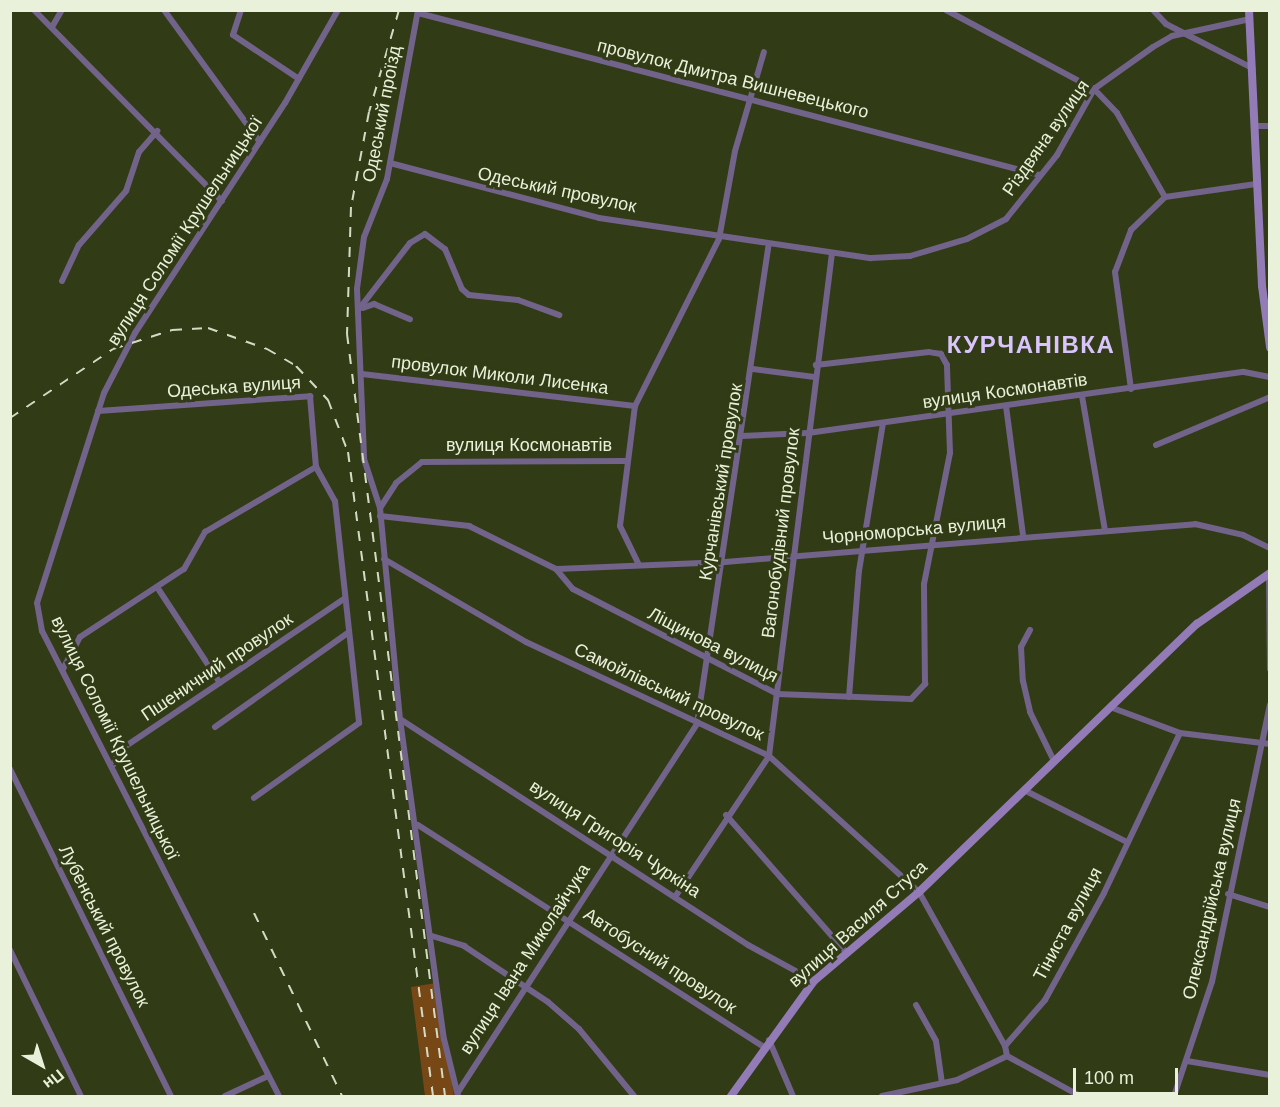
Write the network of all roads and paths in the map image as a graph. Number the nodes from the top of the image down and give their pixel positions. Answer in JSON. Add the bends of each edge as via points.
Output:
{"nodes":[{"id":1,"x":34,"y":10,"type":"edge"},
{"id":2,"x":62,"y":10,"type":"edge"},
{"id":3,"x":164,"y":10,"type":"edge"},
{"id":4,"x":241,"y":10,"type":"edge"},
{"id":5,"x":338,"y":10,"type":"edge"},
{"id":6,"x":946,"y":10,"type":"edge"},
{"id":7,"x":1153,"y":10,"type":"edge"},
{"id":8,"x":418,"y":12,"type":"edge"},
{"id":9,"x":1250,"y":15,"type":"edge"},
{"id":10,"x":52,"y":27,"type":"junction"},
{"id":11,"x":1185,"y":35,"type":"junction"},
{"id":12,"x":764,"y":52,"type":"dead end"},
{"id":13,"x":1252,"y":68,"type":"junction"},
{"id":14,"x":299,"y":79,"type":"junction"},
{"id":15,"x":1094,"y":89,"type":"junction"},
{"id":16,"x":753,"y":101,"type":"junction"},
{"id":17,"x":1254,"y":126,"type":"junction"},
{"id":18,"x":1269,"y":126,"type":"edge"},
{"id":19,"x":157,"y":131,"type":"junction"},
{"id":20,"x":260,"y":142,"type":"junction"},
{"id":21,"x":390,"y":163,"type":"junction"},
{"id":22,"x":1040,"y":175,"type":"junction"},
{"id":23,"x":1256,"y":184,"type":"junction"},
{"id":24,"x":1164,"y":197,"type":"junction"},
{"id":25,"x":222,"y":201,"type":"junction"},
{"id":26,"x":719,"y":239,"type":"junction"},
{"id":27,"x":769,"y":244,"type":"junction"},
{"id":28,"x":832,"y":253,"type":"junction"},
{"id":29,"x":62,"y":281,"type":"dead end"},
{"id":30,"x":359,"y":309,"type":"junction"},
{"id":31,"x":559,"y":315,"type":"dead end"},
{"id":32,"x":410,"y":319,"type":"dead end"},
{"id":33,"x":1268,"y":333,"type":"edge"},
{"id":34,"x":1269,"y":347,"type":"edge"},
{"id":35,"x":816,"y":365,"type":"junction"},
{"id":36,"x":753,"y":369,"type":"junction"},
{"id":37,"x":362,"y":374,"type":"junction"},
{"id":38,"x":814,"y":377,"type":"junction"},
{"id":39,"x":1269,"y":377,"type":"edge"},
{"id":40,"x":1131,"y":389,"type":"junction"},
{"id":41,"x":1082,"y":396,"type":"junction"},
{"id":42,"x":1269,"y":397,"type":"edge"},
{"id":43,"x":635,"y":406,"type":"junction"},
{"id":44,"x":1006,"y":406,"type":"junction"},
{"id":45,"x":98,"y":411,"type":"junction"},
{"id":46,"x":950,"y":414,"type":"junction"},
{"id":47,"x":883,"y":423,"type":"junction"},
{"id":48,"x":808,"y":433,"type":"junction"},
{"id":49,"x":742,"y":436,"type":"junction"},
{"id":50,"x":1156,"y":445,"type":"dead end"},
{"id":51,"x":627,"y":461,"type":"junction"},
{"id":52,"x":316,"y":467,"type":"junction"},
{"id":53,"x":380,"y":508,"type":"junction"},
{"id":54,"x":380,"y":516,"type":"junction"},
{"id":55,"x":1105,"y":530,"type":"junction"},
{"id":56,"x":1023,"y":536,"type":"junction"},
{"id":57,"x":930,"y":544,"type":"junction"},
{"id":58,"x":1269,"y":548,"type":"edge"},
{"id":59,"x":864,"y":550,"type":"junction"},
{"id":60,"x":795,"y":555,"type":"junction"},
{"id":61,"x":384,"y":559,"type":"junction"},
{"id":62,"x":724,"y":562,"type":"junction"},
{"id":63,"x":639,"y":565,"type":"junction"},
{"id":64,"x":556,"y":569,"type":"junction"},
{"id":65,"x":1269,"y":574,"type":"edge"},
{"id":66,"x":159,"y":590,"type":"junction"},
{"id":67,"x":344,"y":599,"type":"junction"},
{"id":68,"x":1030,"y":630,"type":"dead end"},
{"id":69,"x":348,"y":633,"type":"junction"},
{"id":70,"x":707,"y":660,"type":"junction"},
{"id":71,"x":63,"y":669,"type":"junction"},
{"id":72,"x":1269,"y":669,"type":"edge"},
{"id":73,"x":220,"y":683,"type":"junction"},
{"id":74,"x":777,"y":694,"type":"junction"},
{"id":75,"x":849,"y":697,"type":"junction"},
{"id":76,"x":1269,"y":705,"type":"edge"},
{"id":77,"x":1110,"y":707,"type":"junction"},
{"id":78,"x":400,"y":719,"type":"junction"},
{"id":79,"x":697,"y":724,"type":"junction"},
{"id":80,"x":215,"y":727,"type":"dead end"},
{"id":81,"x":1180,"y":733,"type":"junction"},
{"id":82,"x":1266,"y":744,"type":"edge"},
{"id":83,"x":769,"y":756,"type":"junction"},
{"id":84,"x":1054,"y":761,"type":"junction"},
{"id":85,"x":113,"y":765,"type":"junction"},
{"id":86,"x":10,"y":769,"type":"edge"},
{"id":87,"x":1024,"y":790,"type":"junction"},
{"id":88,"x":254,"y":798,"type":"dead end"},
{"id":89,"x":726,"y":815,"type":"junction"},
{"id":90,"x":418,"y":825,"type":"junction"},
{"id":91,"x":1127,"y":842,"type":"junction"},
{"id":92,"x":610,"y":856,"type":"junction"},
{"id":93,"x":919,"y":892,"type":"junction"},
{"id":94,"x":1228,"y":894,"type":"junction"},
{"id":95,"x":675,"y":897,"type":"junction"},
{"id":96,"x":1269,"y":907,"type":"edge"},
{"id":97,"x":569,"y":919,"type":"junction"},
{"id":98,"x":432,"y":936,"type":"junction"},
{"id":99,"x":10,"y":950,"type":"edge"},
{"id":100,"x":846,"y":952,"type":"junction"},
{"id":101,"x":814,"y":981,"type":"junction"},
{"id":102,"x":525,"y":988,"type":"junction"},
{"id":103,"x":916,"y":1005,"type":"dead end"},
{"id":104,"x":766,"y":1043,"type":"junction"},
{"id":105,"x":1005,"y":1046,"type":"junction"},
{"id":106,"x":1008,"y":1056,"type":"junction"},
{"id":107,"x":1187,"y":1061,"type":"junction"},
{"id":108,"x":1269,"y":1075,"type":"edge"},
{"id":109,"x":268,"y":1076,"type":"junction"},
{"id":110,"x":942,"y":1083,"type":"junction"},
{"id":111,"x":458,"y":1094,"type":"edge"},
{"id":112,"x":81,"y":1096,"type":"edge"},
{"id":113,"x":171,"y":1096,"type":"edge"},
{"id":114,"x":225,"y":1096,"type":"edge"},
{"id":115,"x":279,"y":1096,"type":"edge"},
{"id":116,"x":634,"y":1096,"type":"edge"},
{"id":117,"x":731,"y":1096,"type":"edge"},
{"id":118,"x":793,"y":1096,"type":"edge"},
{"id":119,"x":882,"y":1096,"type":"edge"},
{"id":120,"x":1080,"y":1096,"type":"edge"},
{"id":121,"x":1174,"y":1096,"type":"edge"}],
"edges":[{"from":1,"to":10,"type":"street"},
{"from":2,"to":10,"type":"street"},
{"from":3,"to":20,"type":"street"},
{"from":4,"to":14,"type":"street","via":[[233,35]]},
{"from":5,"to":14,"type":"street","name":"вулиця Соломії Крушельницької"},
{"from":6,"to":15,"type":"street"},
{"from":7,"to":11,"type":"street"},
{"from":8,"to":16,"type":"street","name":"провулок Дмитра Вишневецького"},
{"from":8,"to":21,"type":"street","name":"Одеський проїзд"},
{"from":9,"to":11,"type":"street","name":"Різдвяна вулиця"},
{"from":9,"to":13,"type":"main road"},
{"from":10,"to":19,"type":"street"},
{"from":11,"to":13,"type":"street"},
{"from":11,"to":15,"type":"street","name":"Різдвяна вулиця","via":[[1172,36]]},
{"from":12,"to":16,"type":"street"},
{"from":13,"to":17,"type":"main road"},
{"from":14,"to":20,"type":"street","name":"вулиця Соломії Крушельницької"},
{"from":15,"to":22,"type":"street","name":"Різдвяна вулиця"},
{"from":15,"to":24,"type":"street","via":[[1117,113]]},
{"from":16,"to":22,"type":"street","name":"провулок Дмитра Вишневецького"},
{"from":16,"to":26,"type":"street","via":[[735,151]]},
{"from":17,"to":18,"type":"street"},
{"from":17,"to":23,"type":"main road"},
{"from":19,"to":25,"type":"street"},
{"from":19,"to":29,"type":"street","via":[[139,152],[126,191],[79,244]]},
{"from":20,"to":25,"type":"street","name":"вулиця Соломії Крушельницької"},
{"from":21,"to":26,"type":"street","name":"Одеський провулок","via":[[567,211]]},
{"from":21,"to":30,"type":"street","name":"Одеський проїзд","via":[[364,237]]},
{"from":22,"to":28,"type":"street","name":"Різдвяна вулиця","via":[[1006,219],[939,250],[871,258]]},
{"from":23,"to":24,"type":"street"},
{"from":23,"to":33,"type":"main road"},
{"from":24,"to":40,"type":"street","via":[[1131,230],[1115,272]]},
{"from":25,"to":45,"type":"street","name":"вулиця Соломії Крушельницької","via":[[135,333]]},
{"from":26,"to":27,"type":"street","name":"Різдвяна вулиця"},
{"from":26,"to":43,"type":"street"},
{"from":27,"to":28,"type":"street","name":"Різдвяна вулиця"},
{"from":27,"to":36,"type":"street","name":"Курчанівський провулок"},
{"from":28,"to":35,"type":"street","name":"Вагонобудівний провулок"},
{"from":30,"to":31,"type":"street","via":[[410,243],[425,234],[445,249],[462,289],[469,295],[518,300]]},
{"from":30,"to":32,"type":"street","via":[[374,304]]},
{"from":30,"to":37,"type":"street","name":"Одеський проїзд"},
{"from":33,"to":34,"type":"main road"},
{"from":35,"to":38,"type":"street","name":"Вагонобудівний провулок"},
{"from":35,"to":46,"type":"street","name":"Ліщинова вулиця","via":[[941,354]]},
{"from":36,"to":38,"type":"street"},
{"from":36,"to":49,"type":"street","name":"Курчанівський провулок"},
{"from":37,"to":43,"type":"street","name":"провулок Миколи Лисенка"},
{"from":37,"to":53,"type":"street","name":"Одеський проїзд","via":[[364,459]]},
{"from":38,"to":48,"type":"street","name":"Вагонобудівний провулок"},
{"from":39,"to":40,"type":"street","name":"вулиця Космонавтів","via":[[1244,372]]},
{"from":40,"to":41,"type":"street","name":"вулиця Космонавтів"},
{"from":41,"to":44,"type":"street","name":"вулиця Космонавтів"},
{"from":41,"to":55,"type":"street"},
{"from":42,"to":50,"type":"street"},
{"from":43,"to":51,"type":"street"},
{"from":44,"to":46,"type":"street","name":"вулиця Космонавтів"},
{"from":44,"to":56,"type":"street"},
{"from":45,"to":52,"type":"street","name":"Одеська вулиця","via":[[310,396]]},
{"from":45,"to":71,"type":"street","name":"вулиця Соломії Крушельницької","via":[[38,603],[42,631]]},
{"from":46,"to":47,"type":"street","name":"вулиця Космонавтів"},
{"from":46,"to":57,"type":"street","name":"Ліщинова вулиця","via":[[950,453]]},
{"from":47,"to":48,"type":"street","name":"вулиця Космонавтів"},
{"from":47,"to":59,"type":"street"},
{"from":48,"to":49,"type":"street","name":"вулиця Космонавтів"},
{"from":48,"to":60,"type":"street","name":"Вагонобудівний провулок"},
{"from":49,"to":62,"type":"street","name":"Курчанівський провулок"},
{"from":51,"to":53,"type":"street","name":"вулиця Космонавтів","via":[[422,462],[396,483]]},
{"from":51,"to":63,"type":"street","via":[[620,526]]},
{"from":52,"to":66,"type":"street","via":[[205,532],[184,569]]},
{"from":52,"to":67,"type":"street","name":"Одеська вулиця","via":[[335,501]]},
{"from":53,"to":54,"type":"street"},
{"from":54,"to":61,"type":"street"},
{"from":54,"to":64,"type":"street","name":"Ліщинова вулиця","via":[[455,522]]},
{"from":55,"to":56,"type":"street","name":"Чорноморська вулиця"},
{"from":55,"to":58,"type":"street","name":"Чорноморська вулиця","via":[[1214,525]]},
{"from":56,"to":57,"type":"street","name":"Чорноморська вулиця"},
{"from":57,"to":59,"type":"street","name":"Чорноморська вулиця"},
{"from":57,"to":75,"type":"street","name":"Ліщинова вулиця","via":[[924,584],[925,684],[920,696]]},
{"from":59,"to":60,"type":"street","name":"Чорноморська вулиця"},
{"from":59,"to":75,"type":"street"},
{"from":60,"to":62,"type":"street","name":"Чорноморська вулиця"},
{"from":60,"to":74,"type":"street","name":"Вагонобудівний провулок"},
{"from":61,"to":78,"type":"street"},
{"from":61,"to":79,"type":"street","name":"Самойлівський провулок","via":[[515,637]]},
{"from":62,"to":63,"type":"street","name":"Чорноморська вулиця"},
{"from":62,"to":70,"type":"street","name":"Курчанівський провулок"},
{"from":63,"to":64,"type":"street","name":"Чорноморська вулиця"},
{"from":64,"to":70,"type":"street","name":"Ліщинова вулиця","via":[[573,589]]},
{"from":65,"to":72,"type":"street"},
{"from":65,"to":77,"type":"main road","name":"вулиця Василя Стуса","via":[[1197,624]]},
{"from":66,"to":71,"type":"street","via":[[80,638]]},
{"from":66,"to":73,"type":"street"},
{"from":67,"to":69,"type":"street","name":"Одеська вулиця"},
{"from":67,"to":73,"type":"street","name":"Пшеничний провулок"},
{"from":68,"to":84,"type":"street","via":[[1021,647],[1023,681],[1030,712]]},
{"from":69,"to":80,"type":"street"},
{"from":69,"to":88,"type":"street","name":"Одеська вулиця","via":[[359,723]]},
{"from":70,"to":74,"type":"street","name":"Ліщинова вулиця"},
{"from":70,"to":79,"type":"street","name":"Курчанівський провулок"},
{"from":71,"to":85,"type":"street","name":"вулиця Соломії Крушельницької"},
{"from":73,"to":85,"type":"street","name":"Пшеничний провулок","via":[[120,750]]},
{"from":74,"to":75,"type":"street","name":"Ліщинова вулиця"},
{"from":74,"to":83,"type":"street","name":"Вагонобудівний провулок"},
{"from":76,"to":82,"type":"street","name":"Олександрійська вулиця"},
{"from":77,"to":81,"type":"street"},
{"from":77,"to":84,"type":"main road","name":"вулиця Василя Стуса"},
{"from":78,"to":90,"type":"street"},
{"from":78,"to":92,"type":"street","name":"вулиця Григорія Чуркіна"},
{"from":79,"to":83,"type":"street","name":"Самойлівський провулок"},
{"from":79,"to":92,"type":"street","name":"вулиця Івана Миколайчука"},
{"from":81,"to":82,"type":"street"},
{"from":81,"to":91,"type":"street","name":"Тіниста вулиця"},
{"from":82,"to":94,"type":"street","name":"Олександрійська вулиця"},
{"from":83,"to":89,"type":"street","name":"Вагонобудівний провулок"},
{"from":83,"to":93,"type":"street","name":"Самойлівський провулок"},
{"from":84,"to":87,"type":"main road","name":"вулиця Василя Стуса"},
{"from":85,"to":109,"type":"street","name":"вулиця Соломії Крушельницької"},
{"from":86,"to":113,"type":"street","name":"Лубенський провулок"},
{"from":87,"to":91,"type":"street"},
{"from":87,"to":93,"type":"main road","name":"вулиця Василя Стуса"},
{"from":89,"to":95,"type":"street","name":"Вагонобудівний провулок"},
{"from":89,"to":100,"type":"street"},
{"from":90,"to":97,"type":"street","name":"Автобусний провулок"},
{"from":90,"to":98,"type":"street"},
{"from":91,"to":105,"type":"street","name":"Тіниста вулиця","via":[[1045,1000]]},
{"from":92,"to":95,"type":"street","name":"вулиця Григорія Чуркіна"},
{"from":92,"to":97,"type":"street","name":"вулиця Івана Миколайчука"},
{"from":93,"to":100,"type":"main road","name":"вулиця Василя Стуса"},
{"from":93,"to":105,"type":"street","name":"Самойлівський провулок"},
{"from":94,"to":96,"type":"street"},
{"from":94,"to":107,"type":"street","name":"Олександрійська вулиця","via":[[1212,982]]},
{"from":95,"to":101,"type":"street","name":"вулиця Григорія Чуркіна"},
{"from":97,"to":102,"type":"street","name":"вулиця Івана Миколайчука"},
{"from":97,"to":104,"type":"street","name":"Автобусний провулок"},
{"from":98,"to":102,"type":"street","via":[[464,946]]},
{"from":98,"to":111,"type":"street","via":[[444,1039]]},
{"from":99,"to":112,"type":"street"},
{"from":100,"to":101,"type":"main road","name":"вулиця Василя Стуса"},
{"from":101,"to":104,"type":"main road","name":"вулиця Василя Стуса"},
{"from":102,"to":111,"type":"street","name":"вулиця Івана Миколайчука"},
{"from":102,"to":116,"type":"street","via":[[579,1029]]},
{"from":103,"to":110,"type":"street","via":[[936,1041]]},
{"from":104,"to":117,"type":"main road","name":"вулиця Василя Стуса"},
{"from":104,"to":118,"type":"street"},
{"from":105,"to":106,"type":"street"},
{"from":106,"to":110,"type":"street","via":[[1001,1064]]},
{"from":106,"to":120,"type":"street"},
{"from":107,"to":108,"type":"street"},
{"from":107,"to":121,"type":"street","name":"Олександрійська вулиця"},
{"from":109,"to":114,"type":"street"},
{"from":109,"to":115,"type":"street","name":"вулиця Соломії Крушельницької"},
{"from":110,"to":119,"type":"street"}]}
